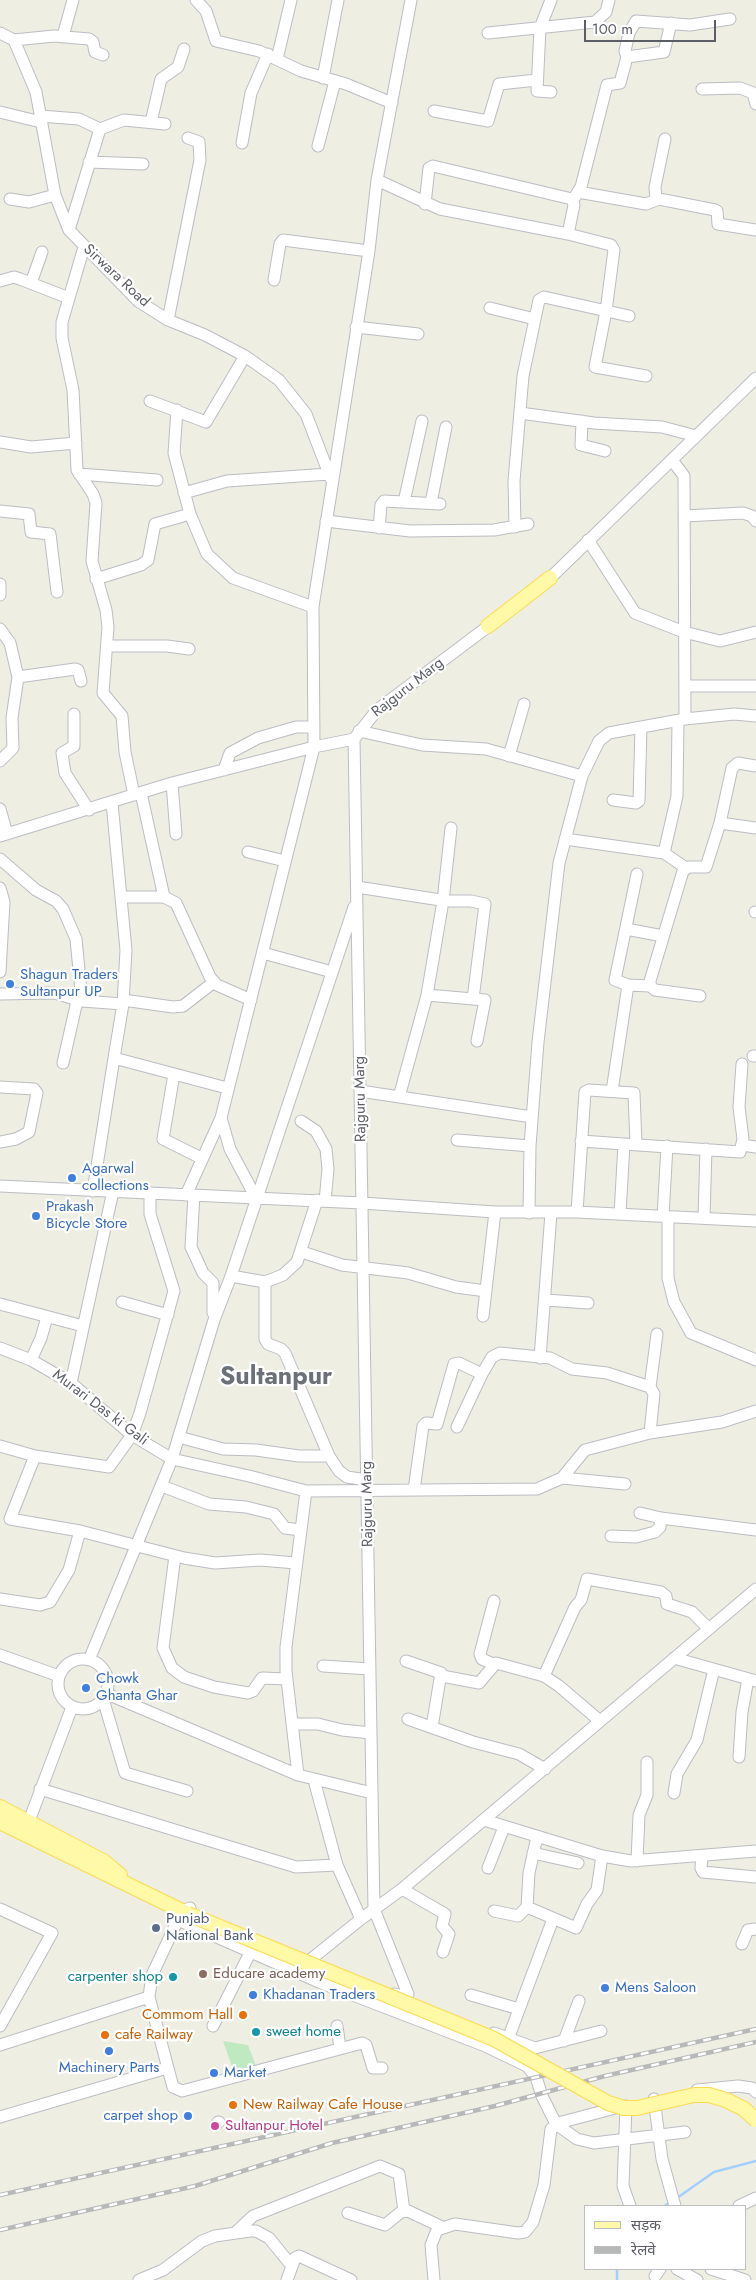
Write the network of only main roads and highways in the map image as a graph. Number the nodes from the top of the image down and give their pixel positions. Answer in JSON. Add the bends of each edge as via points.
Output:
{"nodes":[{"id":1,"x":550,"y":578,"type":"road end"},
{"id":2,"x":488,"y":626,"type":"road end"},
{"id":3,"x":0,"y":1807,"type":"edge"},
{"id":4,"x":2,"y":1827,"type":"edge"},
{"id":5,"x":26,"y":1828,"type":"junction"},
{"id":6,"x":756,"y":2120,"type":"edge"}],
"edges":[{"from":1,"to":2,"type":"main road"},
{"from":3,"to":5,"type":"main road"},
{"from":4,"to":5,"type":"main road"},
{"from":5,"to":6,"type":"main road","bridge":true,"via":[[182,1915],[494,2039],[608,2103],[637,2108],[694,2095],[709,2095],[744,2109]]}]}
